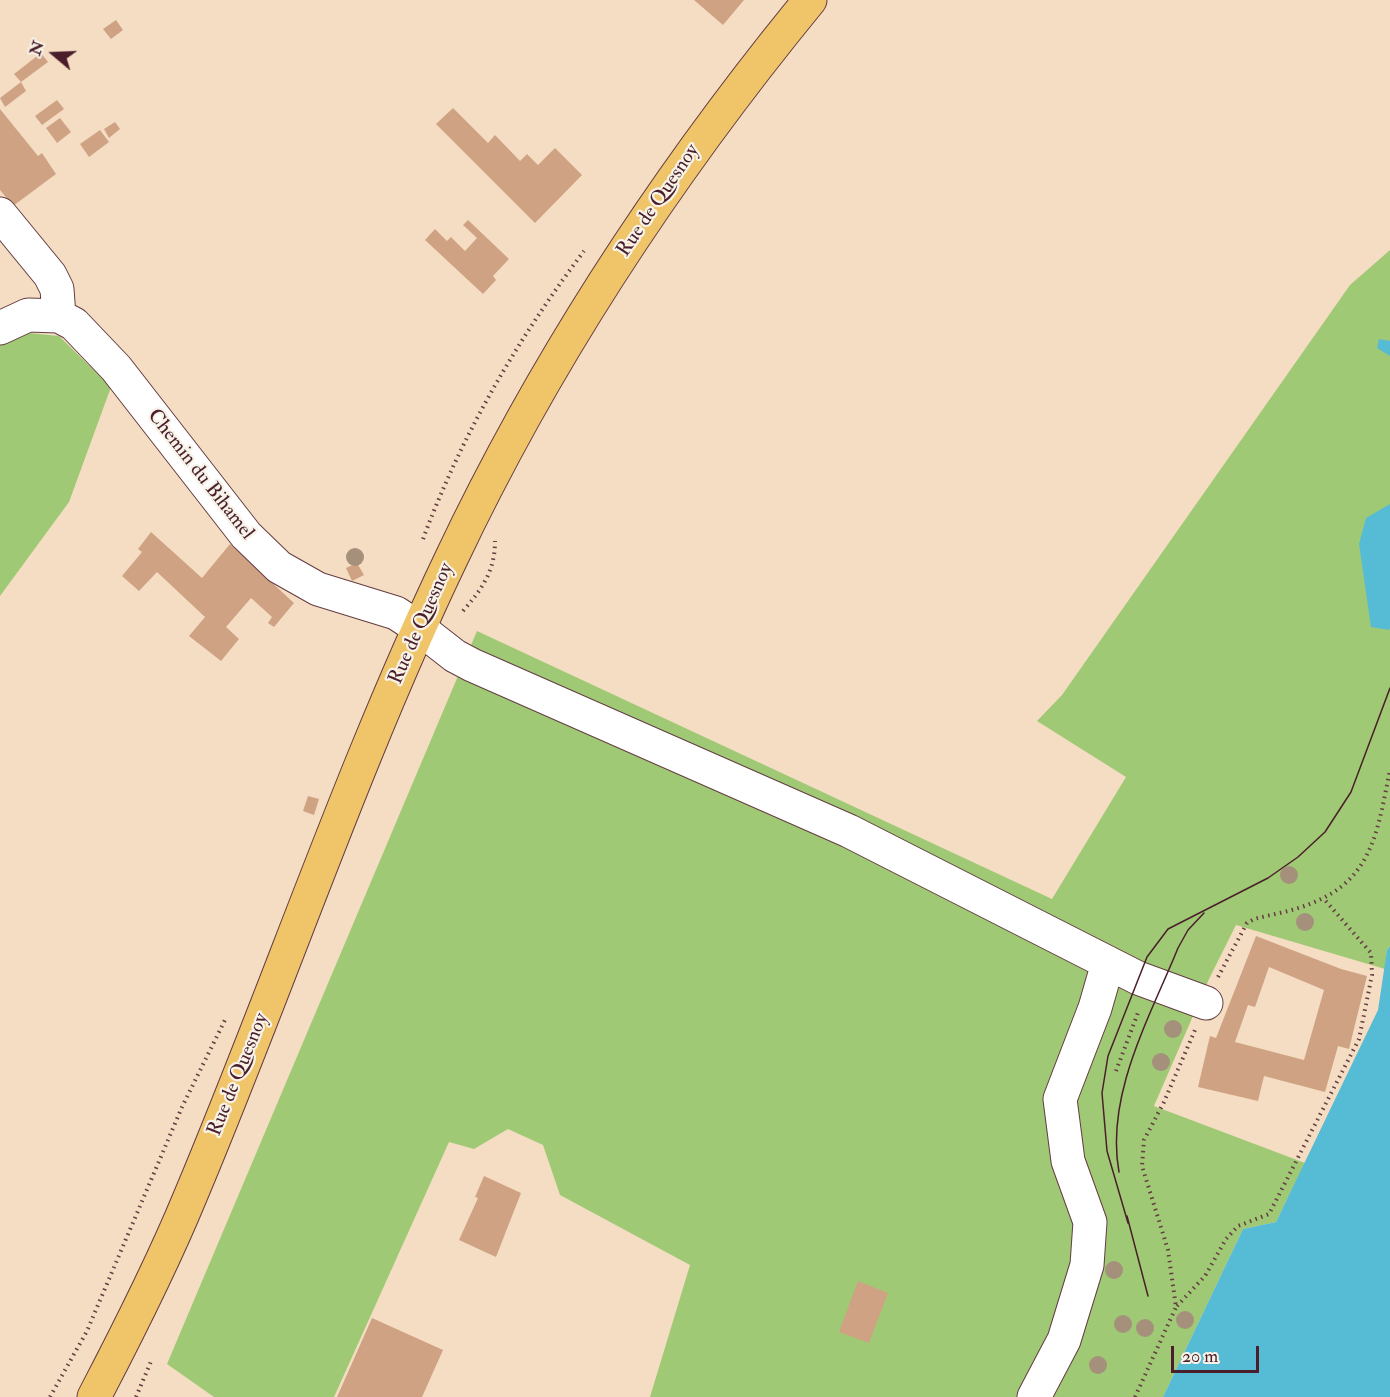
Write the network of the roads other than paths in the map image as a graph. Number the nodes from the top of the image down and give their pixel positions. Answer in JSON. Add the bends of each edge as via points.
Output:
{"nodes":[{"id":1,"x":810,"y":0,"type":"edge"},
{"id":2,"x":0,"y":214,"type":"edge"},
{"id":3,"x":59,"y":316,"type":"junction"},
{"id":4,"x":0,"y":328,"type":"edge"},
{"id":5,"x":420,"y":628,"type":"junction"},
{"id":6,"x":1108,"y":963,"type":"junction"},
{"id":7,"x":1206,"y":1003,"type":"road end"},
{"id":8,"x":139,"y":1305,"type":"junction"},
{"id":9,"x":78,"y":1397,"type":"edge"},
{"id":10,"x":94,"y":1397,"type":"edge"},
{"id":11,"x":1034,"y":1397,"type":"edge"}],
"edges":[{"from":1,"to":5,"type":"main road","name":"Rue de Quesnoy","via":[[687,157],[596,296],[527,411]]},
{"from":2,"to":3,"type":"street","via":[[50,275],[57,289]]},
{"from":3,"to":4,"type":"street","via":[[28,315]]},
{"from":3,"to":5,"type":"street","name":"Chemin du Bihamel","via":[[74,324],[116,368],[246,535],[279,567],[318,589],[396,613]]},
{"from":5,"to":6,"type":"street","name":"Chemin du Bihamel","via":[[472,665],[849,831]]},
{"from":5,"to":8,"type":"main road","name":"Rue de Quesnoy","via":[[191,1196]]},
{"from":6,"to":7,"type":"street","name":"Chemin du Bihamel","via":[[1161,988]]},
{"from":6,"to":11,"type":"street","via":[[1060,1099],[1068,1161],[1090,1222],[1087,1265],[1064,1340]]},
{"from":8,"to":9,"type":"main road","name":"Rue de Quesnoy"},
{"from":8,"to":10,"type":"main road","name":"Rue de Quesnoy"}]}
